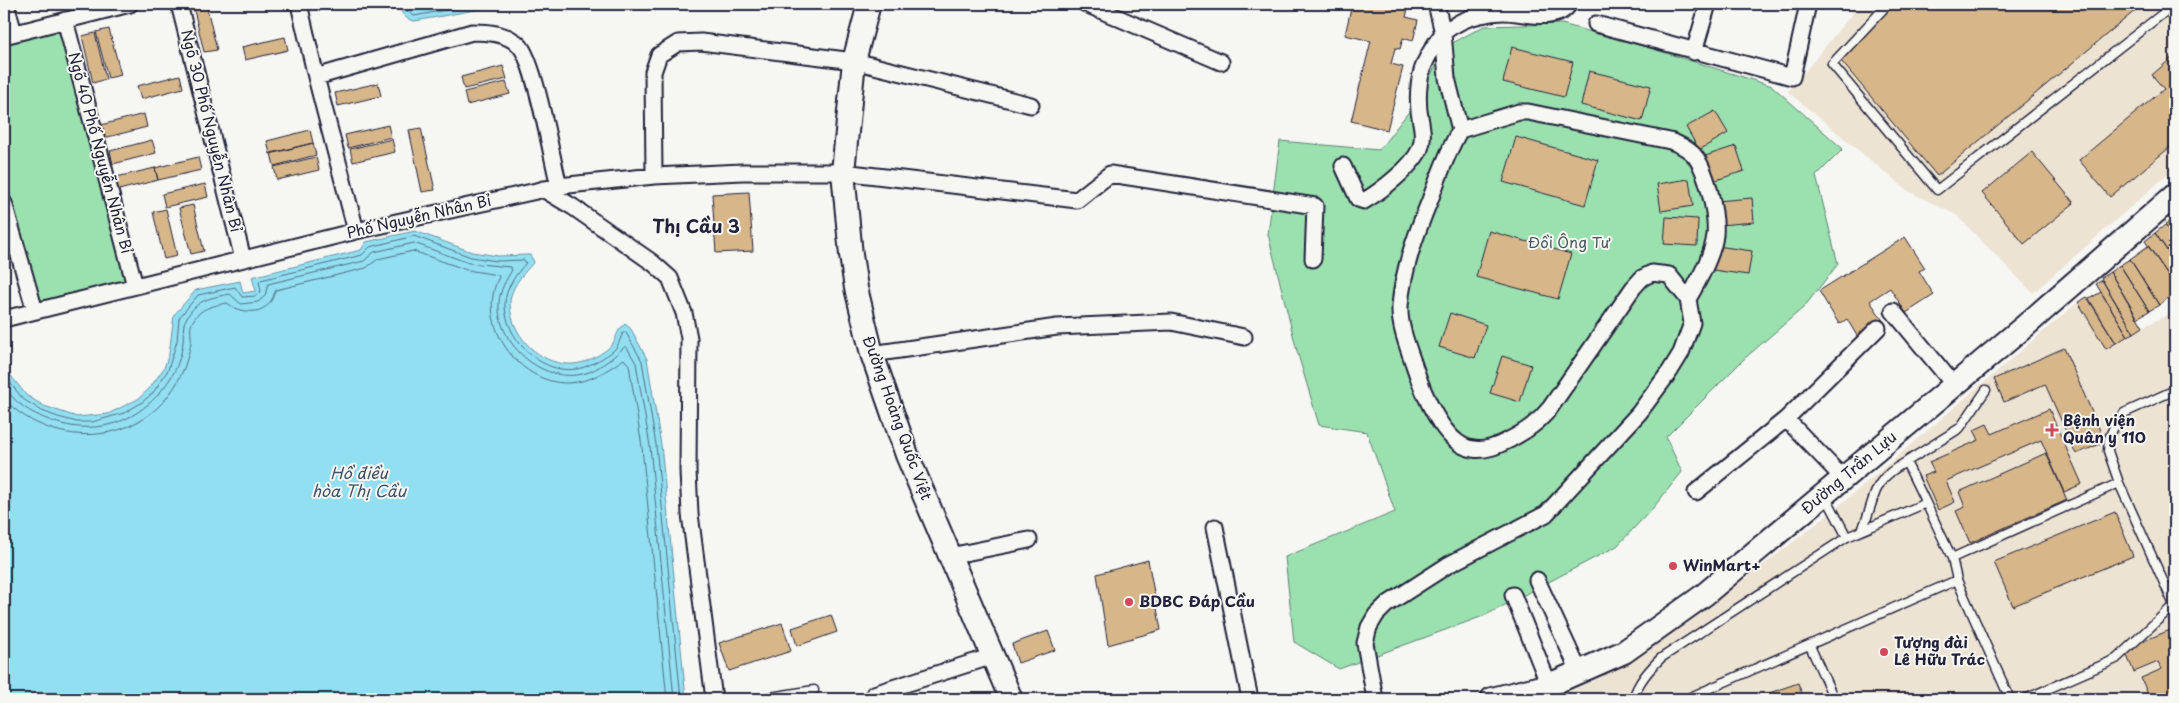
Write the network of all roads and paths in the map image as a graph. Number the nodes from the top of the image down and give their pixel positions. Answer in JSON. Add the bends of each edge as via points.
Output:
{"nodes":[{"id":1,"x":6,"y":4,"type":"edge"},
{"id":2,"x":130,"y":4,"type":"edge"},
{"id":3,"x":179,"y":4,"type":"edge"},
{"id":4,"x":299,"y":4,"type":"edge"},
{"id":5,"x":869,"y":4,"type":"edge"},
{"id":6,"x":1086,"y":4,"type":"edge"},
{"id":7,"x":1436,"y":4,"type":"edge"},
{"id":8,"x":1569,"y":4,"type":"edge"},
{"id":9,"x":1708,"y":4,"type":"edge"},
{"id":10,"x":1808,"y":4,"type":"edge"},
{"id":11,"x":1888,"y":4,"type":"edge"},
{"id":12,"x":2175,"y":4,"type":"edge"},
{"id":13,"x":65,"y":20,"type":"junction"},
{"id":14,"x":1596,"y":24,"type":"dead end"},
{"id":15,"x":1443,"y":33,"type":"junction"},
{"id":16,"x":9,"y":35,"type":"edge"},
{"id":17,"x":1694,"y":52,"type":"junction"},
{"id":18,"x":854,"y":61,"type":"junction"},
{"id":19,"x":1221,"y":62,"type":"dead end"},
{"id":20,"x":316,"y":76,"type":"junction"},
{"id":21,"x":1031,"y":105,"type":"dead end"},
{"id":22,"x":1460,"y":130,"type":"junction"},
{"id":23,"x":1343,"y":166,"type":"dead end"},
{"id":24,"x":843,"y":172,"type":"junction"},
{"id":25,"x":654,"y":176,"type":"junction"},
{"id":26,"x":558,"y":186,"type":"junction"},
{"id":27,"x":543,"y":189,"type":"junction"},
{"id":28,"x":2175,"y":195,"type":"edge"},
{"id":29,"x":4,"y":203,"type":"edge"},
{"id":30,"x":356,"y":231,"type":"junction"},
{"id":31,"x":243,"y":259,"type":"junction"},
{"id":32,"x":1313,"y":259,"type":"dead end"},
{"id":33,"x":136,"y":286,"type":"junction"},
{"id":34,"x":1688,"y":299,"type":"junction"},
{"id":35,"x":35,"y":311,"type":"junction"},
{"id":36,"x":1893,"y":311,"type":"dead end"},
{"id":37,"x":4,"y":319,"type":"edge"},
{"id":38,"x":1878,"y":328,"type":"dead end"},
{"id":39,"x":1244,"y":337,"type":"dead end"},
{"id":40,"x":872,"y":354,"type":"junction"},
{"id":41,"x":1954,"y":385,"type":"junction"},
{"id":42,"x":1986,"y":390,"type":"dead end"},
{"id":43,"x":2175,"y":390,"type":"edge"},
{"id":44,"x":1786,"y":419,"type":"junction"},
{"id":45,"x":1906,"y":462,"type":"junction"},
{"id":46,"x":1843,"y":478,"type":"junction"},
{"id":47,"x":2119,"y":483,"type":"junction"},
{"id":48,"x":1696,"y":492,"type":"dead end"},
{"id":49,"x":1824,"y":494,"type":"junction"},
{"id":50,"x":1926,"y":502,"type":"junction"},
{"id":51,"x":1215,"y":527,"type":"dead end"},
{"id":52,"x":1862,"y":530,"type":"junction"},
{"id":53,"x":1847,"y":537,"type":"junction"},
{"id":54,"x":1029,"y":540,"type":"dead end"},
{"id":55,"x":950,"y":556,"type":"junction"},
{"id":56,"x":1952,"y":558,"type":"junction"},
{"id":57,"x":1537,"y":580,"type":"dead end"},
{"id":58,"x":1957,"y":580,"type":"junction"},
{"id":59,"x":1513,"y":595,"type":"dead end"},
{"id":60,"x":1810,"y":646,"type":"junction"},
{"id":61,"x":993,"y":656,"type":"junction"},
{"id":62,"x":1579,"y":671,"type":"junction"},
{"id":63,"x":1549,"y":684,"type":"junction"},
{"id":64,"x":814,"y":690,"type":"dead end"},
{"id":65,"x":874,"y":694,"type":"dead end"},
{"id":66,"x":714,"y":699,"type":"edge"},
{"id":67,"x":758,"y":699,"type":"edge"},
{"id":68,"x":1011,"y":699,"type":"edge"},
{"id":69,"x":1250,"y":699,"type":"edge"},
{"id":70,"x":1375,"y":699,"type":"edge"},
{"id":71,"x":1492,"y":699,"type":"edge"},
{"id":72,"x":1633,"y":699,"type":"edge"},
{"id":73,"x":1686,"y":699,"type":"edge"},
{"id":74,"x":1834,"y":699,"type":"edge"},
{"id":75,"x":2010,"y":699,"type":"edge"},
{"id":76,"x":2025,"y":699,"type":"edge"}],
"edges":[{"from":1,"to":16,"type":"street"},
{"from":2,"to":13,"type":"street"},
{"from":3,"to":31,"type":"street","name":"Ngõ 30 Phố Nguyễn Nhân Bỉ"},
{"from":4,"to":20,"type":"street"},
{"from":5,"to":18,"type":"main road","name":"Đường Hoàng Quốc Việt"},
{"from":6,"to":19,"type":"street"},
{"from":7,"to":15,"type":"street"},
{"from":8,"to":15,"type":"street","via":[[1564,11],[1550,14],[1504,12],[1481,15],[1456,23]]},
{"from":9,"to":17,"type":"street"},
{"from":10,"to":17,"type":"street","via":[[1792,77]]},
{"from":11,"to":12,"type":"lane","via":[[1832,64],[1937,190]]},
{"from":13,"to":16,"type":"street"},
{"from":13,"to":33,"type":"street","name":"Ngõ 40 Phố Nguyễn Nhân Bỉ"},
{"from":14,"to":17,"type":"street"},
{"from":15,"to":22,"type":"street","via":[[1447,78]]},
{"from":15,"to":23,"type":"street","via":[[1420,71],[1419,110],[1423,133],[1420,148],[1411,163],[1364,200],[1358,199]]},
{"from":18,"to":21,"type":"street"},
{"from":18,"to":24,"type":"main road","name":"Đường Hoàng Quốc Việt"},
{"from":18,"to":25,"type":"street","via":[[701,42],[678,43],[659,54],[653,72]]},
{"from":20,"to":26,"type":"street","via":[[472,32],[494,32],[520,45],[532,72]]},
{"from":20,"to":30,"type":"street"},
{"from":22,"to":34,"type":"street","via":[[1528,112],[1670,141],[1685,147],[1703,169],[1715,220],[1715,237],[1701,276]]},
{"from":22,"to":34,"type":"street","via":[[1412,246],[1400,308],[1418,380],[1434,416],[1457,441],[1470,449],[1485,449],[1526,432],[1538,422],[1642,278],[1652,272],[1669,275]]},
{"from":24,"to":25,"type":"street","name":"Phố Nguyễn Nhân Bỉ"},
{"from":24,"to":32,"type":"street","name":"Phố Nguyễn Nhân Bỉ","via":[[1077,200],[1110,174],[1315,206]]},
{"from":24,"to":40,"type":"main road","name":"Đường Hoàng Quốc Việt","via":[[852,263]]},
{"from":25,"to":26,"type":"street","name":"Phố Nguyễn Nhân Bỉ"},
{"from":26,"to":27,"type":"street","name":"Phố Nguyễn Nhân Bỉ"},
{"from":27,"to":30,"type":"street","name":"Phố Nguyễn Nhân Bỉ"},
{"from":27,"to":66,"type":"street","via":[[653,263],[670,278],[684,313],[689,338],[690,514]]},
{"from":28,"to":41,"type":"main road","name":"Đường Trần Lựu"},
{"from":29,"to":35,"type":"street"},
{"from":30,"to":31,"type":"street","name":"Phố Nguyễn Nhân Bỉ"},
{"from":31,"to":33,"type":"street","name":"Phố Nguyễn Nhân Bỉ"},
{"from":33,"to":35,"type":"street","name":"Phố Nguyễn Nhân Bỉ"},
{"from":34,"to":70,"type":"street","via":[[1692,324],[1670,371],[1639,413],[1559,502],[1531,524],[1448,565],[1386,605],[1376,615],[1365,644]]},
{"from":35,"to":37,"type":"street","name":"Phố Nguyễn Nhân Bỉ"},
{"from":36,"to":41,"type":"street"},
{"from":38,"to":44,"type":"street"},
{"from":39,"to":40,"type":"street","via":[[1171,322],[1057,327]]},
{"from":40,"to":55,"type":"main road","name":"Đường Hoàng Quốc Việt","via":[[907,455]]},
{"from":41,"to":46,"type":"main road","name":"Đường Trần Lựu"},
{"from":42,"to":45,"type":"lane","via":[[1960,428]]},
{"from":43,"to":47,"type":"lane","via":[[2124,413],[2117,421],[2109,438],[2108,451]]},
{"from":44,"to":46,"type":"street"},
{"from":44,"to":48,"type":"street"},
{"from":45,"to":50,"type":"lane"},
{"from":45,"to":52,"type":"lane","via":[[1892,469],[1878,484]]},
{"from":46,"to":49,"type":"main road","name":"Đường Trần Lựu"},
{"from":47,"to":56,"type":"lane"},
{"from":47,"to":76,"type":"lane","via":[[2174,605],[2116,659]]},
{"from":49,"to":53,"type":"lane"},
{"from":49,"to":62,"type":"main road","name":"Đường Trần Lựu","via":[[1704,595],[1624,652]]},
{"from":50,"to":52,"type":"lane"},
{"from":50,"to":56,"type":"lane"},
{"from":51,"to":69,"type":"street"},
{"from":52,"to":53,"type":"lane"},
{"from":53,"to":72,"type":"lane","via":[[1661,658],[1647,671]]},
{"from":54,"to":55,"type":"street"},
{"from":55,"to":61,"type":"main road","name":"Đường Hoàng Quốc Việt"},
{"from":56,"to":58,"type":"lane"},
{"from":57,"to":62,"type":"street"},
{"from":58,"to":60,"type":"lane"},
{"from":58,"to":75,"type":"lane"},
{"from":59,"to":63,"type":"street"},
{"from":60,"to":73,"type":"lane"},
{"from":60,"to":74,"type":"lane"},
{"from":61,"to":65,"type":"street"},
{"from":61,"to":68,"type":"main road","name":"Đường Hoàng Quốc Việt"},
{"from":62,"to":63,"type":"main road","name":"Đường Trần Lựu"},
{"from":63,"to":71,"type":"main road","name":"Đường Trần Lựu"},
{"from":64,"to":67,"type":"lane"}]}
